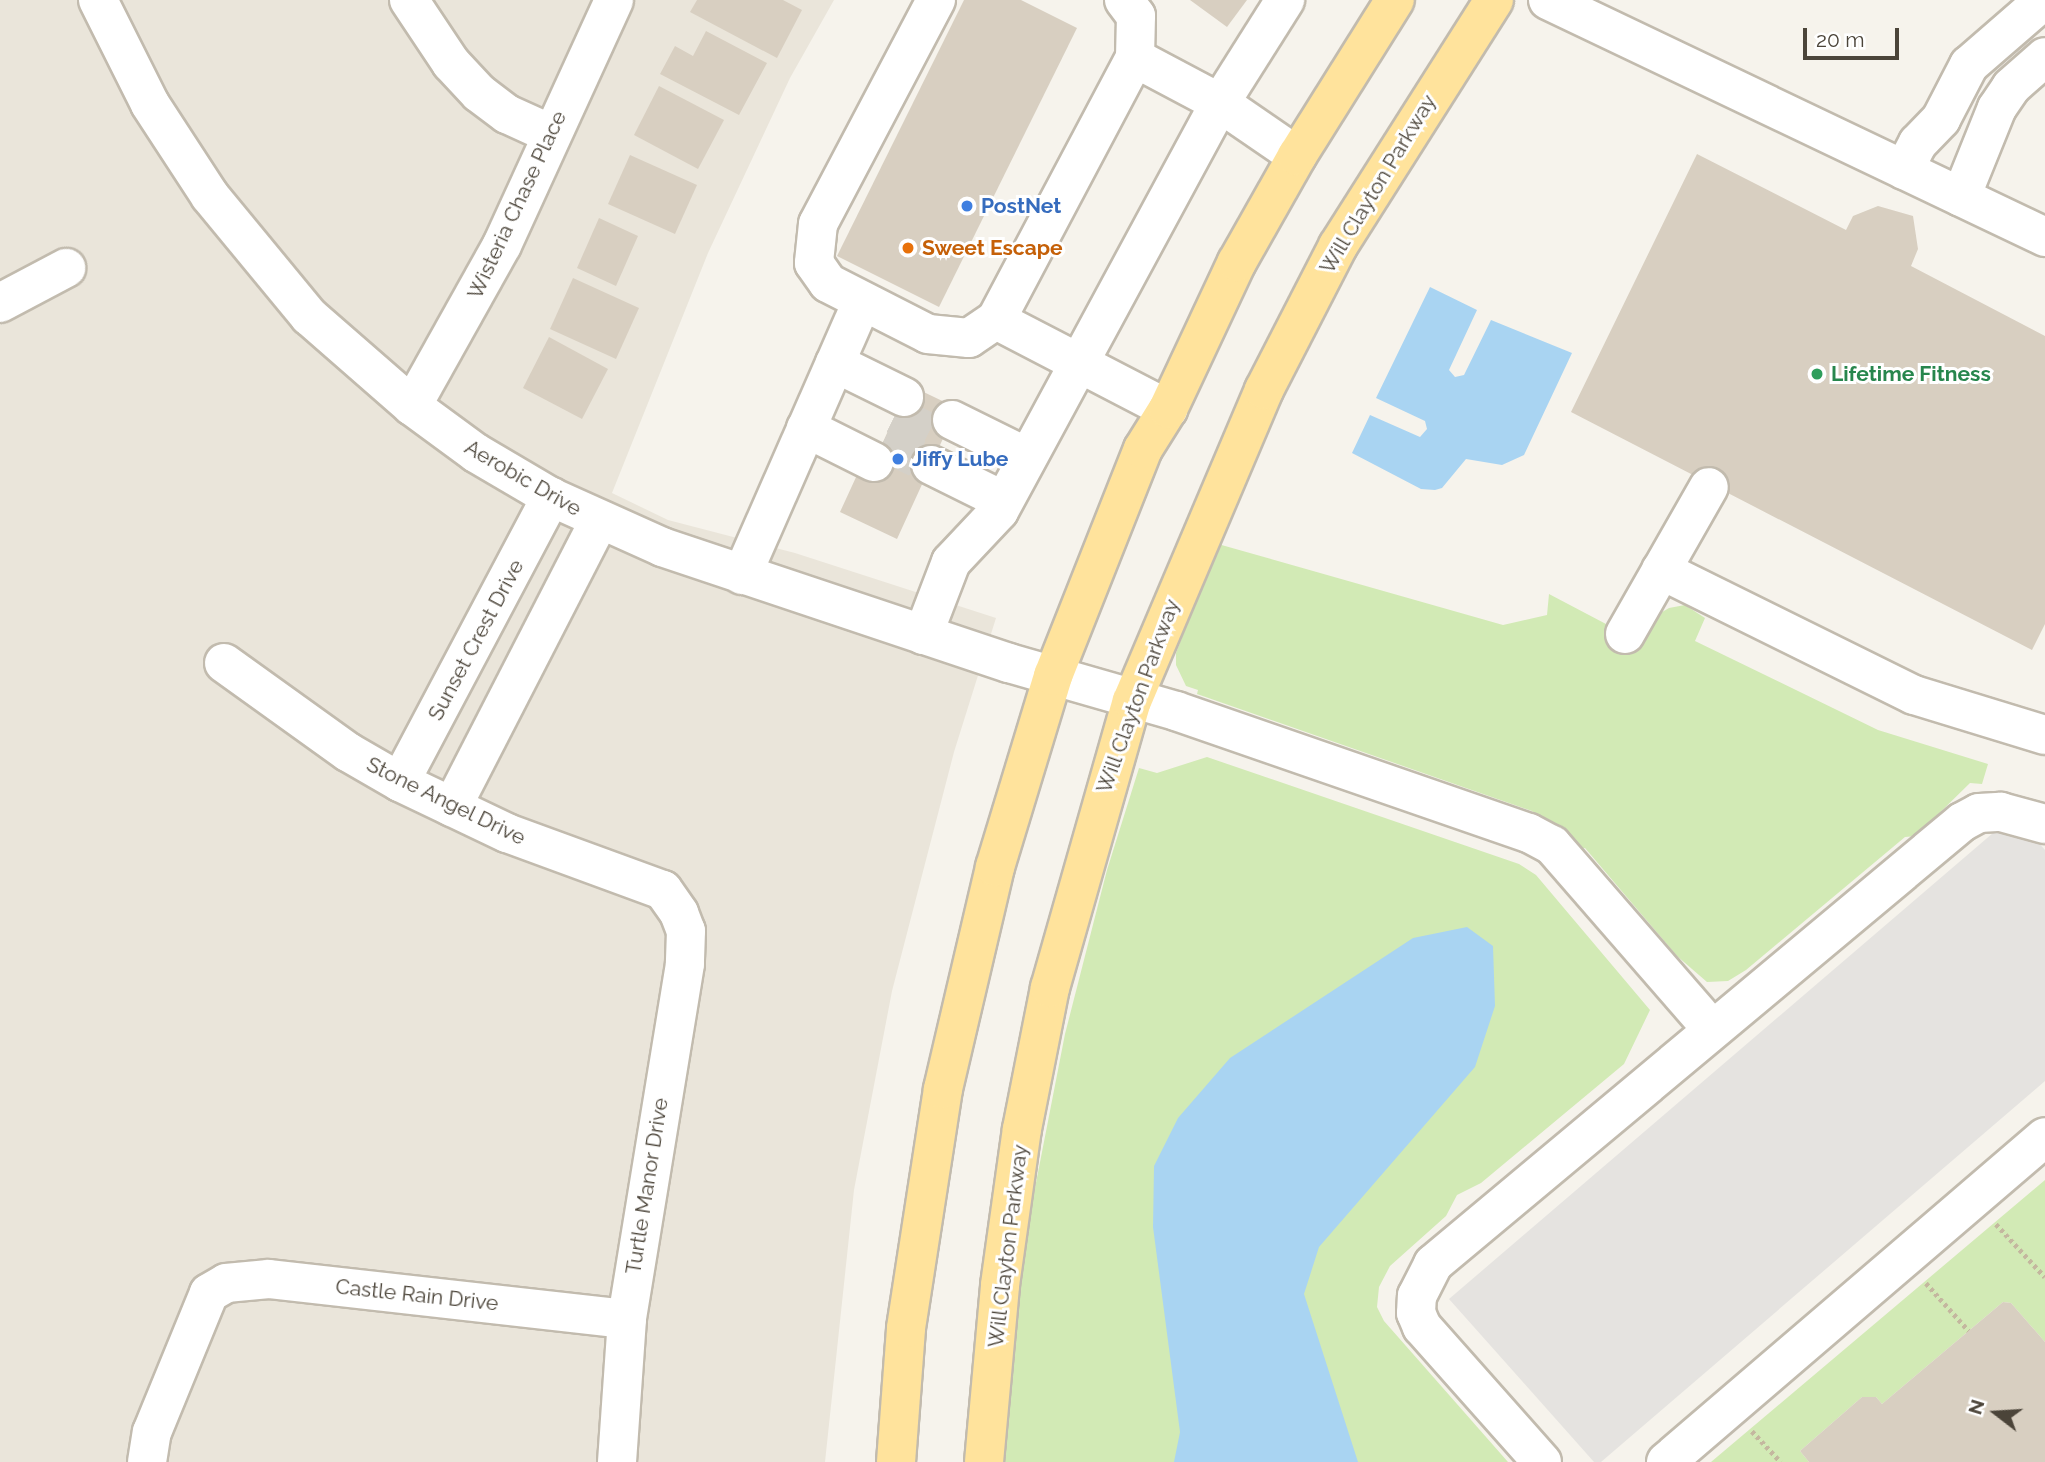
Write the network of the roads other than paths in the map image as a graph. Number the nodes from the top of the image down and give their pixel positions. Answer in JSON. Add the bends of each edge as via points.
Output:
{"nodes":[{"id":1,"x":98,"y":0,"type":"edge"},
{"id":2,"x":409,"y":0,"type":"edge"},
{"id":3,"x":614,"y":0,"type":"edge"},
{"id":4,"x":936,"y":0,"type":"edge"},
{"id":5,"x":1124,"y":0,"type":"edge"},
{"id":6,"x":1285,"y":0,"type":"edge"},
{"id":7,"x":1395,"y":0,"type":"edge"},
{"id":8,"x":1494,"y":0,"type":"edge"},
{"id":9,"x":1548,"y":0,"type":"edge"},
{"id":10,"x":2044,"y":0,"type":"edge"},
{"id":11,"x":2045,"y":57,"type":"edge"},
{"id":12,"x":1135,"y":58,"type":"junction"},
{"id":13,"x":1220,"y":103,"type":"junction"},
{"id":14,"x":551,"y":134,"type":"junction"},
{"id":15,"x":1297,"y":156,"type":"junction"},
{"id":16,"x":1904,"y":170,"type":"junction"},
{"id":17,"x":1961,"y":197,"type":"junction"},
{"id":18,"x":2045,"y":237,"type":"edge"},
{"id":19,"x":66,"y":268,"type":"dead end"},
{"id":20,"x":862,"y":300,"type":"junction"},
{"id":21,"x":0,"y":303,"type":"edge"},
{"id":22,"x":996,"y":320,"type":"junction"},
{"id":23,"x":1077,"y":363,"type":"junction"},
{"id":24,"x":820,"y":395,"type":"junction"},
{"id":25,"x":412,"y":406,"type":"junction"},
{"id":26,"x":1168,"y":410,"type":"junction"},
{"id":27,"x":1709,"y":487,"type":"dead end"},
{"id":28,"x":1010,"y":489,"type":"junction"},
{"id":29,"x":551,"y":497,"type":"junction"},
{"id":30,"x":599,"y":521,"type":"junction"},
{"id":31,"x":1661,"y":570,"type":"junction"},
{"id":32,"x":742,"y":576,"type":"junction"},
{"id":33,"x":1625,"y":634,"type":"dead end"},
{"id":34,"x":923,"y":635,"type":"junction"},
{"id":35,"x":223,"y":663,"type":"dead end"},
{"id":36,"x":1053,"y":676,"type":"junction"},
{"id":37,"x":1132,"y":701,"type":"junction"},
{"id":38,"x":2045,"y":735,"type":"edge"},
{"id":39,"x":400,"y":782,"type":"junction"},
{"id":40,"x":452,"y":807,"type":"junction"},
{"id":41,"x":2045,"y":824,"type":"edge"},
{"id":42,"x":679,"y":913,"type":"joint"},
{"id":43,"x":1712,"y":1028,"type":"junction"},
{"id":44,"x":2045,"y":1137,"type":"edge"},
{"id":45,"x":628,"y":1319,"type":"junction"},
{"id":46,"x":147,"y":1462,"type":"edge"},
{"id":47,"x":617,"y":1462,"type":"edge"},
{"id":48,"x":896,"y":1462,"type":"edge"},
{"id":49,"x":984,"y":1462,"type":"edge"},
{"id":50,"x":1542,"y":1462,"type":"edge"},
{"id":51,"x":1666,"y":1462,"type":"edge"}],
"edges":[{"from":1,"to":25,"type":"street","name":"Aerobic Drive","via":[[150,104],[210,196],[309,316]]},
{"from":2,"to":14,"type":"street","via":[[451,63],[480,93],[507,114]]},
{"from":3,"to":14,"type":"street","name":"Wisteria Chase Place"},
{"from":4,"to":20,"type":"street","via":[[818,225],[814,263],[828,283]]},
{"from":5,"to":12,"type":"street","via":[[1136,16]]},
{"from":6,"to":13,"type":"street"},
{"from":7,"to":15,"type":"main road"},
{"from":8,"to":37,"type":"main road","name":"Will Clayton Parkway","via":[[1412,123],[1325,270],[1264,390]]},
{"from":9,"to":16,"type":"street"},
{"from":10,"to":16,"type":"street","via":[[1969,65],[1941,119],[1917,143]]},
{"from":11,"to":17,"type":"street","via":[[2011,87],[1997,108]]},
{"from":12,"to":13,"type":"street"},
{"from":12,"to":22,"type":"street"},
{"from":13,"to":15,"type":"street"},
{"from":13,"to":23,"type":"street"},
{"from":14,"to":25,"type":"street","name":"Wisteria Chase Place","via":[[502,246]]},
{"from":15,"to":26,"type":"main road","via":[[1237,262]]},
{"from":16,"to":17,"type":"street"},
{"from":17,"to":18,"type":"street"},
{"from":19,"to":21,"type":"street"},
{"from":20,"to":22,"type":"street","via":[[949,340],[969,338]]},
{"from":20,"to":24,"type":"street"},
{"from":22,"to":23,"type":"street"},
{"from":23,"to":26,"type":"street"},
{"from":23,"to":28,"type":"street"},
{"from":24,"to":24,"type":"street","via":[[889,429]]},
{"from":24,"to":32,"type":"street"},
{"from":25,"to":29,"type":"street","name":"Aerobic Drive","via":[[476,453]]},
{"from":26,"to":36,"type":"main road","via":[[1143,449]]},
{"from":27,"to":31,"type":"street"},
{"from":28,"to":28,"type":"street","via":[[937,453]]},
{"from":28,"to":34,"type":"street","via":[[951,562]]},
{"from":29,"to":30,"type":"street","name":"Aerobic Drive"},
{"from":29,"to":39,"type":"street","name":"Sunset Crest Drive"},
{"from":30,"to":32,"type":"street","name":"Aerobic Drive"},
{"from":30,"to":40,"type":"street"},
{"from":31,"to":33,"type":"street"},
{"from":31,"to":38,"type":"street","via":[[1914,695]]},
{"from":32,"to":34,"type":"street","name":"Aerobic Drive"},
{"from":34,"to":36,"type":"street","name":"Aerobic Drive"},
{"from":35,"to":39,"type":"street","name":"Stone Angel Drive","via":[[338,746]]},
{"from":36,"to":37,"type":"street","name":"Aerobic Drive"},
{"from":36,"to":48,"type":"main road","via":[[995,867],[943,1089],[906,1328]]},
{"from":37,"to":43,"type":"street","name":"Aerobic Drive","via":[[1176,711],[1552,845]]},
{"from":37,"to":49,"type":"main road","name":"Will Clayton Parkway","via":[[1051,988],[1022,1129],[1000,1285]]},
{"from":39,"to":40,"type":"street","name":"Stone Angel Drive"},
{"from":40,"to":42,"type":"street","name":"Stone Angel Drive","via":[[508,833],[663,890]]},
{"from":41,"to":43,"type":"street","via":[[2001,812],[1979,813],[1962,822]]},
{"from":42,"to":45,"type":"street","name":"Turtle Manor Drive","via":[[686,931],[685,964]]},
{"from":43,"to":50,"type":"street","via":[[1433,1264],[1423,1280],[1416,1313],[1422,1326]]},
{"from":44,"to":51,"type":"street"},
{"from":45,"to":46,"type":"street","name":"Castle Rain Drive","via":[[269,1279],[226,1283],[209,1293],[152,1432]]},
{"from":45,"to":47,"type":"street","name":"Turtle Manor Drive"}]}
